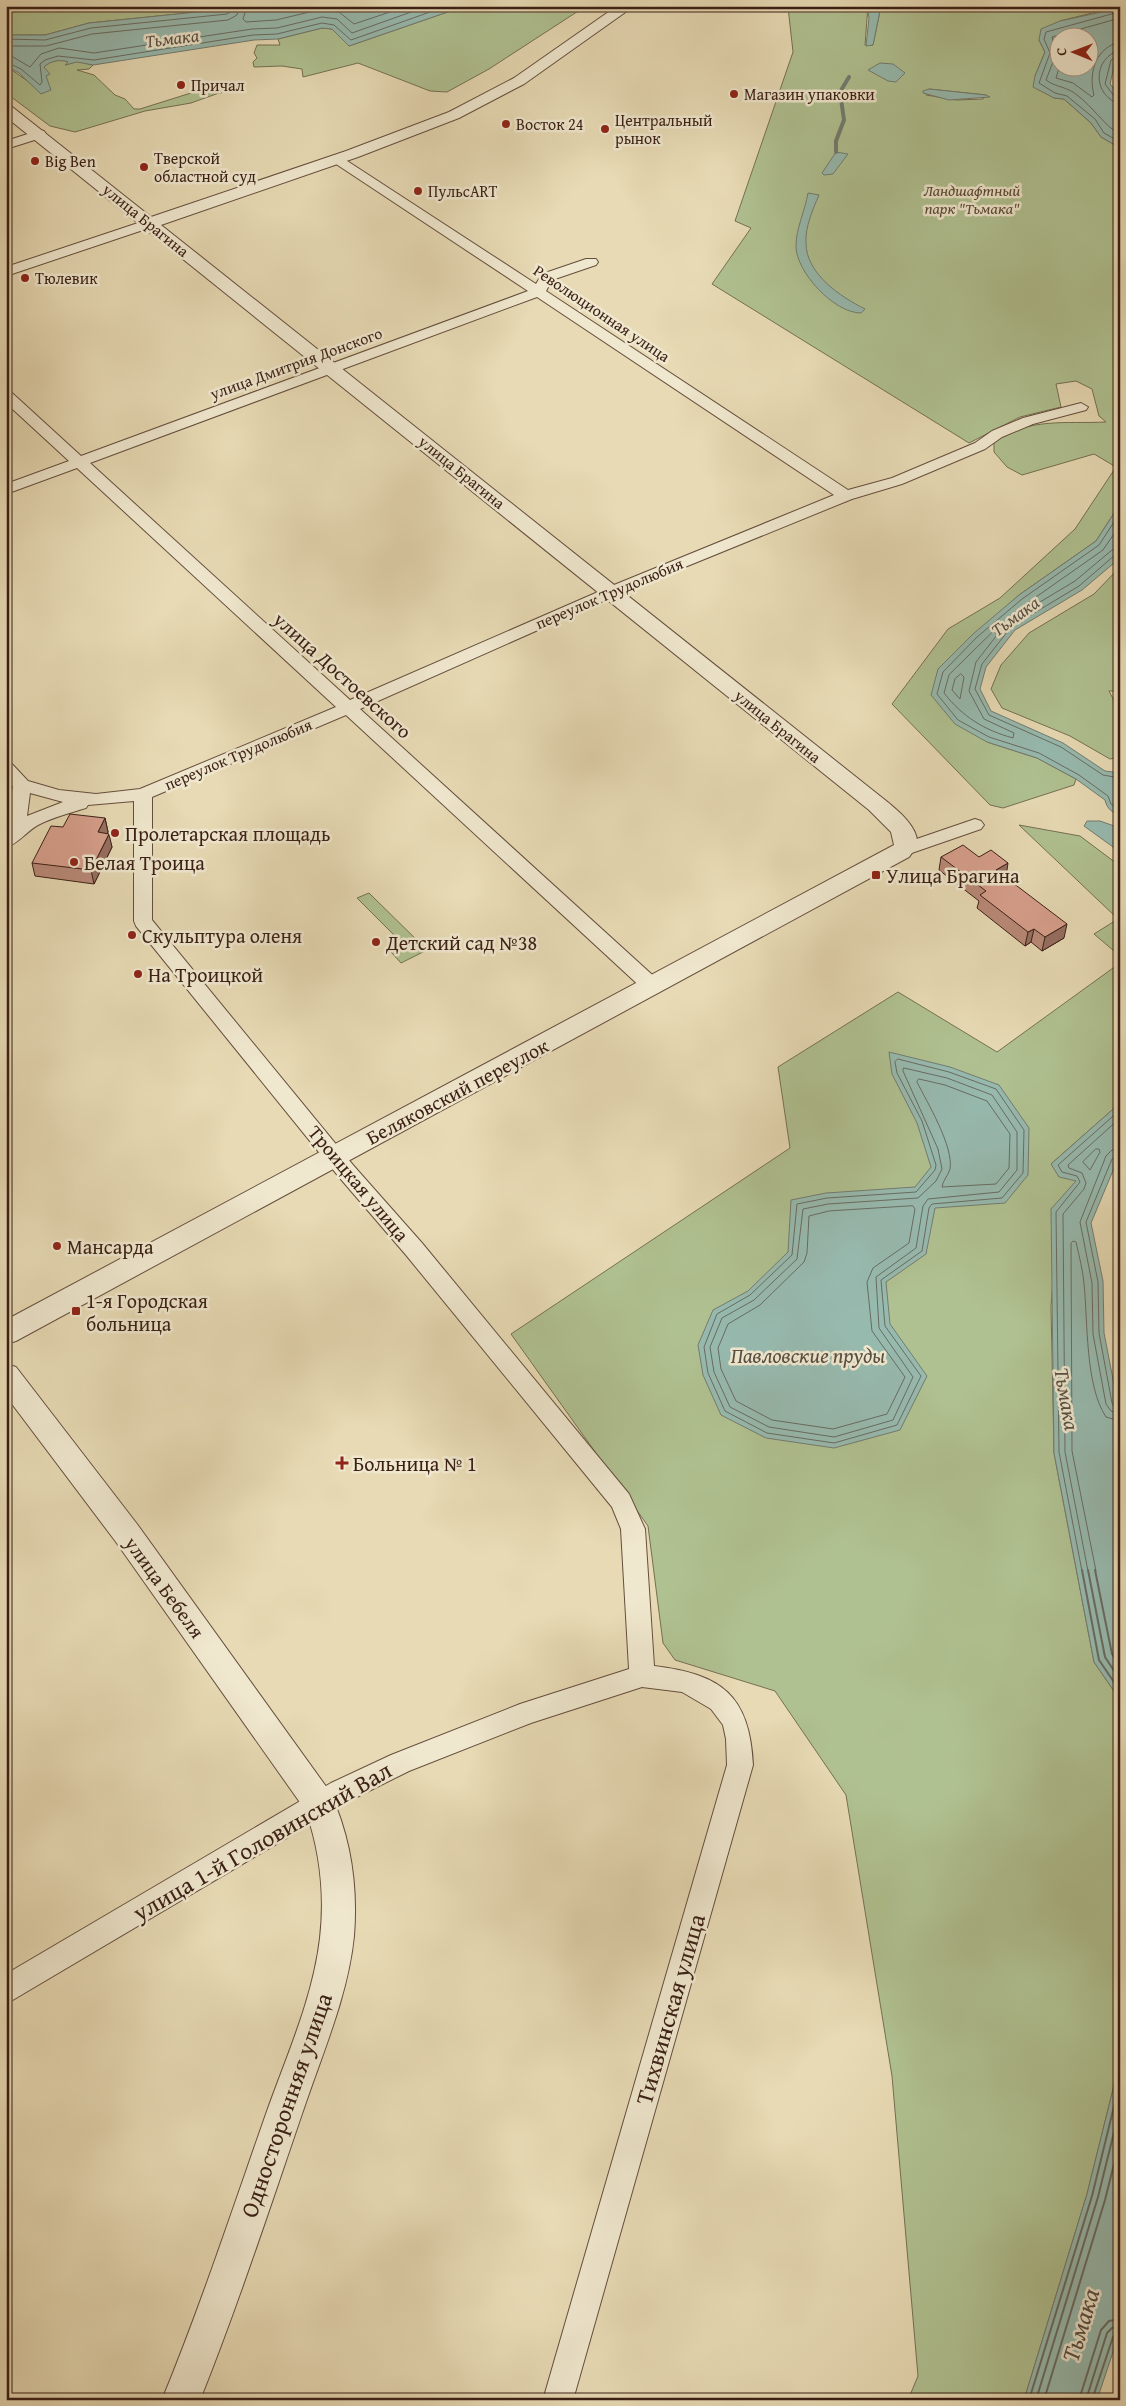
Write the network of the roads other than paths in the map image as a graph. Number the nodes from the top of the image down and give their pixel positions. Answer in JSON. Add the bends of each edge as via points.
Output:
{"nodes":[{"id":1,"x":627,"y":6,"type":"edge"},
{"id":2,"x":6,"y":109,"type":"edge"},
{"id":3,"x":40,"y":134,"type":"junction"},
{"id":4,"x":6,"y":145,"type":"edge"},
{"id":5,"x":338,"y":159,"type":"junction"},
{"id":6,"x":150,"y":223,"type":"junction"},
{"id":7,"x":591,"y":262,"type":"dead end"},
{"id":8,"x":6,"y":272,"type":"edge"},
{"id":9,"x":538,"y":292,"type":"junction"},
{"id":10,"x":332,"y":368,"type":"junction"},
{"id":11,"x":6,"y":395,"type":"edge"},
{"id":12,"x":1080,"y":407,"type":"dead end"},
{"id":13,"x":79,"y":462,"type":"junction"},
{"id":14,"x":6,"y":489,"type":"edge"},
{"id":15,"x":846,"y":496,"type":"junction"},
{"id":16,"x":611,"y":591,"type":"junction"},
{"id":17,"x":348,"y":708,"type":"junction"},
{"id":18,"x":6,"y":768,"type":"edge"},
{"id":19,"x":22,"y":785,"type":"junction"},
{"id":20,"x":143,"y":794,"type":"junction"},
{"id":21,"x":96,"y":800,"type":"junction"},
{"id":22,"x":975,"y":825,"type":"dead end"},
{"id":23,"x":11,"y":836,"type":"edge"},
{"id":24,"x":904,"y":848,"type":"junction"},
{"id":25,"x":652,"y":986,"type":"junction"},
{"id":26,"x":334,"y":1157,"type":"junction"},
{"id":27,"x":6,"y":1333,"type":"edge"},
{"id":28,"x":6,"y":1375,"type":"edge"},
{"id":29,"x":642,"y":1676,"type":"junction"},
{"id":30,"x":319,"y":1803,"type":"junction"},
{"id":31,"x":6,"y":1990,"type":"edge"},
{"id":32,"x":181,"y":2400,"type":"edge"},
{"id":33,"x":558,"y":2400,"type":"edge"}],
"edges":[{"from":1,"to":5,"type":"street","via":[[519,81],[418,131]]},
{"from":2,"to":3,"type":"street","name":"улица Брагина"},
{"from":3,"to":4,"type":"street"},
{"from":3,"to":6,"type":"street","name":"улица Брагина"},
{"from":5,"to":6,"type":"street"},
{"from":5,"to":9,"type":"street","name":"Революционная улица"},
{"from":6,"to":8,"type":"street"},
{"from":6,"to":10,"type":"street","name":"улица Брагина"},
{"from":7,"to":9,"type":"street","name":"улица Дмитрия Донского","via":[[547,277]]},
{"from":9,"to":10,"type":"street","name":"улица Дмитрия Донского"},
{"from":9,"to":15,"type":"street","name":"Революционная улица"},
{"from":10,"to":13,"type":"street","name":"улица Дмитрия Донского"},
{"from":10,"to":16,"type":"street","name":"улица Брагина"},
{"from":11,"to":13,"type":"street","name":"улица Достоевского"},
{"from":12,"to":15,"type":"street","name":"переулок Трудолюбия","via":[[1028,421],[997,434],[980,446],[897,481]]},
{"from":13,"to":14,"type":"street","name":"улица Дмитрия Донского"},
{"from":13,"to":17,"type":"street","name":"улица Достоевского"},
{"from":15,"to":16,"type":"street","name":"переулок Трудолюбия"},
{"from":16,"to":17,"type":"street","name":"переулок Трудолюбия"},
{"from":16,"to":24,"type":"street","name":"улица Брагина","via":[[896,822],[904,833]]},
{"from":17,"to":20,"type":"street","name":"переулок Трудолюбия"},
{"from":17,"to":25,"type":"street","name":"улица Достоевского"},
{"from":18,"to":19,"type":"street"},
{"from":19,"to":21,"type":"street","via":[[58,796]]},
{"from":19,"to":23,"type":"street"},
{"from":20,"to":21,"type":"street"},
{"from":20,"to":26,"type":"street","name":"Троицкая улица","via":[[143,921]]},
{"from":21,"to":23,"type":"street","via":[[40,815]]},
{"from":22,"to":24,"type":"street"},
{"from":24,"to":25,"type":"street","name":"Беляковский переулок"},
{"from":25,"to":26,"type":"street","name":"Беляковский переулок"},
{"from":26,"to":27,"type":"street","name":"Беляковский переулок"},
{"from":26,"to":29,"type":"street","name":"Троицкая улица","via":[[440,1279],[621,1501],[633,1529]]},
{"from":28,"to":30,"type":"street","name":"улица Бебеля","via":[[61,1444],[193,1624]]},
{"from":29,"to":30,"type":"street","name":"улица 1-й Головинский Вал","via":[[529,1712],[400,1763]]},
{"from":29,"to":33,"type":"street","name":"Тихвинская улица","via":[[683,1681],[720,1701],[734,1720],[740,1765]]},
{"from":30,"to":31,"type":"street","name":"улица 1-й Головинский Вал"},
{"from":30,"to":32,"type":"street","name":"Односторонняя улица","via":[[337,1875],[338,1923],[332,1968],[208,2334]]}]}
